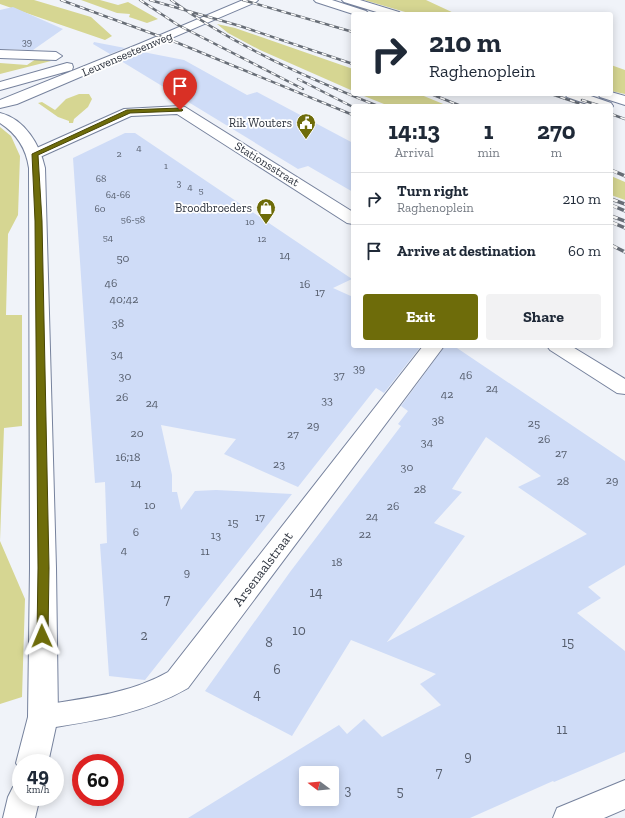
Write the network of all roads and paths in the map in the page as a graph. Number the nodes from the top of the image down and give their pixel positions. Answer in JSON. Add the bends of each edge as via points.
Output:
{"nodes":[{"id":1,"x":227,"y":0,"type":"edge"},
{"id":2,"x":252,"y":0,"type":"edge"},
{"id":3,"x":320,"y":0,"type":"edge"},
{"id":4,"x":348,"y":0,"type":"edge"},
{"id":5,"x":359,"y":12,"type":"edge"},
{"id":6,"x":388,"y":12,"type":"edge"},
{"id":7,"x":0,"y":54,"type":"edge"},
{"id":8,"x":56,"y":56,"type":"dead end"},
{"id":9,"x":81,"y":63,"type":"junction"},
{"id":10,"x":0,"y":86,"type":"edge"},
{"id":11,"x":578,"y":96,"type":"edge"},
{"id":12,"x":611,"y":96,"type":"edge"},
{"id":13,"x":0,"y":97,"type":"edge"},
{"id":14,"x":625,"y":101,"type":"edge"},
{"id":15,"x":0,"y":104,"type":"edge"},
{"id":16,"x":600,"y":104,"type":"edge"},
{"id":17,"x":613,"y":109,"type":"edge"},
{"id":18,"x":625,"y":113,"type":"edge"},
{"id":19,"x":0,"y":117,"type":"edge"},
{"id":20,"x":35,"y":154,"type":"junction"},
{"id":21,"x":351,"y":218,"type":"edge"},
{"id":22,"x":432,"y":348,"type":"edge"},
{"id":23,"x":560,"y":348,"type":"edge"},
{"id":24,"x":625,"y":388,"type":"edge"},
{"id":25,"x":43,"y":716,"type":"junction"},
{"id":26,"x":34,"y":754,"type":"edge"},
{"id":27,"x":625,"y":794,"type":"edge"},
{"id":28,"x":22,"y":806,"type":"edge"},
{"id":29,"x":19,"y":818,"type":"edge"},
{"id":30,"x":569,"y":818,"type":"edge"}],
"edges":[{"from":1,"to":9,"type":"main road","name":"Leuvensesteenweg"},
{"from":2,"to":15,"type":"main road","name":"Leuvensesteenweg","via":[[143,48]]},
{"from":3,"to":5,"type":"main road"},
{"from":4,"to":6,"type":"main road"},
{"from":7,"to":8,"type":"main road"},
{"from":9,"to":10,"type":"main road"},
{"from":9,"to":13,"type":"main road","name":"Leuvensesteenweg"},
{"from":11,"to":16,"type":"main road"},
{"from":12,"to":14,"type":"main road"},
{"from":17,"to":18,"type":"main road"},
{"from":19,"to":20,"type":"main road","via":[[22,133]]},
{"from":20,"to":21,"type":"main road","name":"Stationsstraat","via":[[135,115],[180,110]]},
{"from":20,"to":25,"type":"main road","via":[[38,214]]},
{"from":22,"to":25,"type":"main road","name":"Arsenaalstraat","via":[[178,680],[164,690],[131,702]]},
{"from":23,"to":24,"type":"main road"},
{"from":25,"to":26,"type":"main road"},
{"from":27,"to":30,"type":"main road"},
{"from":28,"to":29,"type":"main road"}]}
